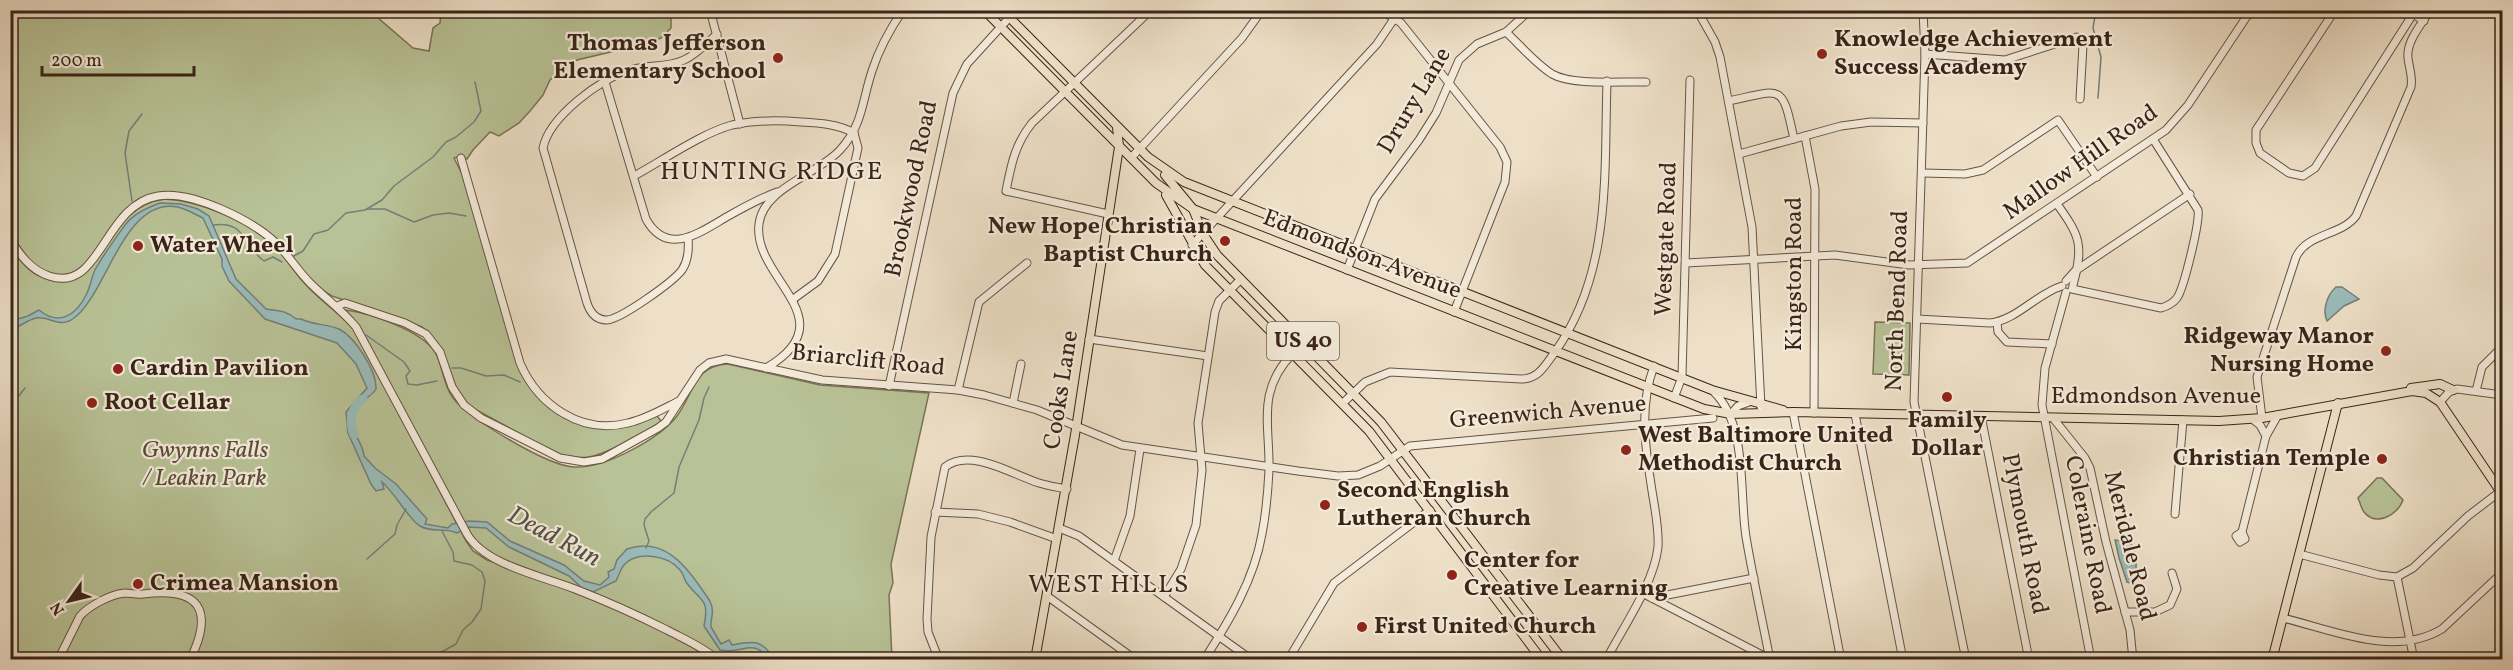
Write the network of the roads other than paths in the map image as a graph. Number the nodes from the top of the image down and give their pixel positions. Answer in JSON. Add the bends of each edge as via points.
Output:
{"nodes":[{"id":1,"x":710,"y":10,"type":"edge"},
{"id":2,"x":903,"y":10,"type":"edge"},
{"id":3,"x":984,"y":10,"type":"edge"},
{"id":4,"x":1002,"y":10,"type":"edge"},
{"id":5,"x":1151,"y":10,"type":"edge"},
{"id":6,"x":1262,"y":10,"type":"edge"},
{"id":7,"x":1381,"y":10,"type":"edge"},
{"id":8,"x":1400,"y":10,"type":"edge"},
{"id":9,"x":1530,"y":10,"type":"edge"},
{"id":10,"x":1697,"y":10,"type":"edge"},
{"id":11,"x":1923,"y":10,"type":"edge"},
{"id":12,"x":2251,"y":10,"type":"edge"},
{"id":13,"x":2335,"y":10,"type":"edge"},
{"id":14,"x":2430,"y":10,"type":"edge"},
{"id":15,"x":2410,"y":12,"type":"edge"},
{"id":16,"x":1009,"y":18,"type":"junction"},
{"id":17,"x":1395,"y":20,"type":"junction"},
{"id":18,"x":2424,"y":21,"type":"junction"},
{"id":19,"x":1001,"y":27,"type":"junction"},
{"id":20,"x":1506,"y":32,"type":"junction"},
{"id":21,"x":717,"y":34,"type":"junction"},
{"id":22,"x":1925,"y":54,"type":"junction"},
{"id":23,"x":1690,"y":80,"type":"dead end"},
{"id":24,"x":1607,"y":81,"type":"junction"},
{"id":25,"x":605,"y":82,"type":"junction"},
{"id":26,"x":1646,"y":82,"type":"dead end"},
{"id":27,"x":1449,"y":83,"type":"junction"},
{"id":28,"x":1074,"y":84,"type":"junction"},
{"id":29,"x":1065,"y":92,"type":"junction"},
{"id":30,"x":2080,"y":99,"type":"dead end"},
{"id":31,"x":1729,"y":100,"type":"junction"},
{"id":32,"x":1923,"y":123,"type":"junction"},
{"id":33,"x":740,"y":124,"type":"junction"},
{"id":34,"x":1117,"y":126,"type":"junction"},
{"id":35,"x":854,"y":133,"type":"junction"},
{"id":36,"x":1805,"y":136,"type":"junction"},
{"id":37,"x":1794,"y":139,"type":"junction"},
{"id":38,"x":2153,"y":139,"type":"junction"},
{"id":39,"x":1119,"y":147,"type":"junction"},
{"id":40,"x":1140,"y":149,"type":"junction"},
{"id":41,"x":1739,"y":154,"type":"junction"},
{"id":42,"x":1148,"y":157,"type":"junction"},
{"id":43,"x":461,"y":158,"type":"dead end"},
{"id":44,"x":1131,"y":158,"type":"junction"},
{"id":45,"x":1922,"y":173,"type":"junction"},
{"id":46,"x":634,"y":176,"type":"junction"},
{"id":47,"x":2097,"y":177,"type":"junction"},
{"id":48,"x":1156,"y":183,"type":"junction"},
{"id":49,"x":782,"y":189,"type":"junction"},
{"id":50,"x":2190,"y":194,"type":"junction"},
{"id":51,"x":1233,"y":202,"type":"junction"},
{"id":52,"x":2057,"y":204,"type":"junction"},
{"id":53,"x":1193,"y":209,"type":"junction"},
{"id":54,"x":1108,"y":214,"type":"junction"},
{"id":55,"x":1217,"y":219,"type":"junction"},
{"id":56,"x":1203,"y":234,"type":"junction"},
{"id":57,"x":688,"y":238,"type":"junction"},
{"id":58,"x":10,"y":239,"type":"edge"},
{"id":59,"x":1192,"y":245,"type":"junction"},
{"id":60,"x":1355,"y":250,"type":"junction"},
{"id":61,"x":1815,"y":256,"type":"junction"},
{"id":62,"x":2078,"y":257,"type":"junction"},
{"id":63,"x":1755,"y":259,"type":"junction"},
{"id":64,"x":2094,"y":260,"type":"junction"},
{"id":65,"x":1027,"y":263,"type":"dead end"},
{"id":66,"x":1686,"y":263,"type":"junction"},
{"id":67,"x":1918,"y":265,"type":"junction"},
{"id":68,"x":1347,"y":270,"type":"junction"},
{"id":69,"x":2075,"y":271,"type":"junction"},
{"id":70,"x":1241,"y":279,"type":"junction"},
{"id":71,"x":2068,"y":287,"type":"junction"},
{"id":72,"x":1230,"y":290,"type":"junction"},
{"id":73,"x":1462,"y":291,"type":"junction"},
{"id":74,"x":792,"y":300,"type":"junction"},
{"id":75,"x":340,"y":306,"type":"junction"},
{"id":76,"x":1454,"y":312,"type":"junction"},
{"id":77,"x":1917,"y":319,"type":"junction"},
{"id":78,"x":1997,"y":322,"type":"junction"},
{"id":79,"x":1569,"y":333,"type":"junction"},
{"id":80,"x":1089,"y":339,"type":"junction"},
{"id":81,"x":2052,"y":344,"type":"junction"},
{"id":82,"x":2502,"y":347,"type":"edge"},
{"id":83,"x":1555,"y":351,"type":"junction"},
{"id":84,"x":1293,"y":353,"type":"junction"},
{"id":85,"x":1208,"y":356,"type":"junction"},
{"id":86,"x":1021,"y":364,"type":"dead end"},
{"id":87,"x":1654,"y":366,"type":"junction"},
{"id":88,"x":766,"y":368,"type":"junction"},
{"id":89,"x":1682,"y":377,"type":"junction"},
{"id":90,"x":889,"y":386,"type":"junction"},
{"id":91,"x":1646,"y":387,"type":"junction"},
{"id":92,"x":958,"y":390,"type":"junction"},
{"id":93,"x":1712,"y":390,"type":"junction"},
{"id":94,"x":2453,"y":390,"type":"junction"},
{"id":95,"x":2404,"y":391,"type":"junction"},
{"id":96,"x":2476,"y":391,"type":"junction"},
{"id":97,"x":1354,"y":392,"type":"junction"},
{"id":98,"x":2502,"y":395,"type":"edge"},
{"id":99,"x":1674,"y":398,"type":"junction"},
{"id":100,"x":682,"y":400,"type":"junction"},
{"id":101,"x":1749,"y":402,"type":"junction"},
{"id":102,"x":2440,"y":402,"type":"junction"},
{"id":103,"x":1014,"y":403,"type":"junction"},
{"id":104,"x":1343,"y":403,"type":"junction"},
{"id":105,"x":2338,"y":403,"type":"junction"},
{"id":106,"x":1761,"y":409,"type":"junction"},
{"id":107,"x":1792,"y":412,"type":"junction"},
{"id":108,"x":1814,"y":412,"type":"junction"},
{"id":109,"x":1731,"y":414,"type":"junction"},
{"id":110,"x":1855,"y":414,"type":"junction"},
{"id":111,"x":1917,"y":415,"type":"junction"},
{"id":112,"x":2278,"y":415,"type":"junction"},
{"id":113,"x":1981,"y":416,"type":"junction"},
{"id":114,"x":1713,"y":418,"type":"dead end"},
{"id":115,"x":2048,"y":418,"type":"junction"},
{"id":116,"x":2262,"y":418,"type":"junction"},
{"id":117,"x":2252,"y":419,"type":"junction"},
{"id":118,"x":2183,"y":420,"type":"junction"},
{"id":119,"x":1644,"y":423,"type":"junction"},
{"id":120,"x":1077,"y":428,"type":"junction"},
{"id":121,"x":2266,"y":436,"type":"junction"},
{"id":122,"x":1140,"y":449,"type":"junction"},
{"id":123,"x":1403,"y":449,"type":"junction"},
{"id":124,"x":1202,"y":458,"type":"junction"},
{"id":125,"x":1390,"y":458,"type":"junction"},
{"id":126,"x":1269,"y":467,"type":"junction"},
{"id":127,"x":1066,"y":489,"type":"junction"},
{"id":128,"x":2502,"y":492,"type":"edge"},
{"id":129,"x":1430,"y":510,"type":"junction"},
{"id":130,"x":935,"y":512,"type":"junction"},
{"id":131,"x":2175,"y":514,"type":"dead end"},
{"id":132,"x":1059,"y":528,"type":"junction"},
{"id":133,"x":2242,"y":532,"type":"dead end"},
{"id":134,"x":1057,"y":539,"type":"junction"},
{"id":135,"x":2299,"y":554,"type":"junction"},
{"id":136,"x":1114,"y":561,"type":"junction"},
{"id":137,"x":2172,"y":573,"type":"dead end"},
{"id":138,"x":2502,"y":573,"type":"edge"},
{"id":139,"x":2397,"y":577,"type":"junction"},
{"id":140,"x":1754,"y":578,"type":"junction"},
{"id":141,"x":1642,"y":593,"type":"junction"},
{"id":142,"x":1047,"y":596,"type":"junction"},
{"id":143,"x":1164,"y":597,"type":"junction"},
{"id":144,"x":1652,"y":598,"type":"junction"},
{"id":145,"x":2125,"y":612,"type":"junction"},
{"id":146,"x":2283,"y":618,"type":"junction"},
{"id":147,"x":1219,"y":636,"type":"junction"},
{"id":148,"x":2410,"y":641,"type":"junction"},
{"id":149,"x":1770,"y":659,"type":"edge"},
{"id":150,"x":58,"y":660,"type":"edge"},
{"id":151,"x":190,"y":660,"type":"edge"},
{"id":152,"x":718,"y":660,"type":"edge"},
{"id":153,"x":939,"y":660,"type":"edge"},
{"id":154,"x":1035,"y":660,"type":"edge"},
{"id":155,"x":1136,"y":660,"type":"edge"},
{"id":156,"x":1204,"y":660,"type":"edge"},
{"id":157,"x":1252,"y":660,"type":"edge"},
{"id":158,"x":1288,"y":660,"type":"edge"},
{"id":159,"x":1542,"y":660,"type":"edge"},
{"id":160,"x":1563,"y":660,"type":"edge"},
{"id":161,"x":1606,"y":660,"type":"edge"},
{"id":162,"x":1841,"y":660,"type":"edge"},
{"id":163,"x":1903,"y":660,"type":"edge"},
{"id":164,"x":1966,"y":660,"type":"edge"},
{"id":165,"x":2029,"y":660,"type":"edge"},
{"id":166,"x":2091,"y":660,"type":"edge"},
{"id":167,"x":2133,"y":660,"type":"edge"},
{"id":168,"x":2272,"y":660,"type":"edge"},
{"id":169,"x":2414,"y":660,"type":"edge"}],
"edges":[{"from":1,"to":21,"type":"street"},
{"from":2,"to":35,"type":"street","via":[[876,59]]},
{"from":3,"to":19,"type":"main road","name":"Edmondson Avenue","number":"US 40"},
{"from":4,"to":16,"type":"main road","name":"Edmondson Avenue","number":"US 40"},
{"from":5,"to":28,"type":"street"},
{"from":6,"to":40,"type":"street","via":[[1242,38]]},
{"from":7,"to":17,"type":"street"},
{"from":8,"to":17,"type":"street"},
{"from":9,"to":20,"type":"street","name":"Drury Lane"},
{"from":10,"to":31,"type":"street","via":[[1715,42]]},
{"from":11,"to":22,"type":"street","name":"North Bend Road"},
{"from":12,"to":38,"type":"street","name":"Mallow Hill Road","via":[[2188,105]]},
{"from":13,"to":15,"type":"street","via":[[2256,130],[2260,153],[2289,173],[2303,176],[2315,168]]},
{"from":14,"to":18,"type":"street"},
{"from":15,"to":18,"type":"street"},
{"from":16,"to":19,"type":"street","name":"Brookwood Road"},
{"from":16,"to":28,"type":"main road","name":"Edmondson Avenue","number":"US 40"},
{"from":17,"to":27,"type":"street"},
{"from":17,"to":51,"type":"street"},
{"from":18,"to":116,"type":"street","via":[[2408,52],[2411,87],[2356,216],[2348,225],[2306,244],[2296,257],[2257,377]]},
{"from":19,"to":29,"type":"main road","name":"Edmondson Avenue","number":"US 40"},
{"from":19,"to":90,"type":"street","name":"Brookwood Road","via":[[967,64],[953,93]]},
{"from":20,"to":24,"type":"street","via":[[1544,68],[1560,77]]},
{"from":20,"to":27,"type":"street","name":"Drury Lane","via":[[1470,49]]},
{"from":21,"to":25,"type":"street","via":[[687,59],[632,69]]},
{"from":21,"to":33,"type":"street"},
{"from":22,"to":30,"type":"street","via":[[2005,60],[2077,37],[2083,45]]},
{"from":22,"to":32,"type":"street","name":"North Bend Road"},
{"from":23,"to":66,"type":"street","name":"Westgate Road"},
{"from":24,"to":26,"type":"street"},
{"from":24,"to":79,"type":"street","via":[[1601,235],[1591,276]]},
{"from":25,"to":46,"type":"street"},
{"from":25,"to":57,"type":"street","via":[[556,123],[543,148],[591,312],[602,320],[614,319],[669,282],[685,265]]},
{"from":27,"to":60,"type":"street","name":"Drury Lane","via":[[1419,140],[1375,199]]},
{"from":27,"to":73,"type":"street","via":[[1500,147],[1507,162],[1504,182]]},
{"from":28,"to":29,"type":"street"},
{"from":28,"to":34,"type":"main road","name":"Edmondson Avenue","number":"US 40"},
{"from":29,"to":39,"type":"main road","name":"Edmondson Avenue","number":"US 40"},
{"from":29,"to":54,"type":"street","via":[[1021,137],[1006,191]]},
{"from":31,"to":37,"type":"street","via":[[1769,92],[1780,95],[1787,105]]},
{"from":31,"to":41,"type":"street"},
{"from":32,"to":36,"type":"street","via":[[1857,123]]},
{"from":32,"to":45,"type":"street","name":"North Bend Road"},
{"from":33,"to":35,"type":"street","via":[[809,122]]},
{"from":33,"to":46,"type":"street","via":[[710,134]]},
{"from":34,"to":39,"type":"main road","name":"Cooks Lane"},
{"from":34,"to":40,"type":"main road","name":"Edmondson Avenue","number":"US 40"},
{"from":35,"to":49,"type":"street","via":[[830,161]]},
{"from":35,"to":74,"type":"street","via":[[858,148],[835,254],[818,281]]},
{"from":36,"to":37,"type":"street"},
{"from":36,"to":61,"type":"street","name":"Kingston Road","via":[[1815,189]]},
{"from":37,"to":41,"type":"street"},
{"from":38,"to":47,"type":"street","name":"Mallow Hill Road"},
{"from":38,"to":50,"type":"street"},
{"from":39,"to":44,"type":"main road","name":"Edmondson Avenue","number":"US 40"},
{"from":39,"to":54,"type":"main road","name":"Cooks Lane"},
{"from":40,"to":42,"type":"main road","name":"Edmondson Avenue","number":"US 40"},
{"from":40,"to":44,"type":"street"},
{"from":41,"to":63,"type":"street","via":[[1750,206]]},
{"from":42,"to":51,"type":"main road","name":"Edmondson Avenue","via":[[1184,182]]},
{"from":42,"to":53,"type":"main road","number":"US 40"},
{"from":43,"to":100,"type":"street","via":[[520,363],[545,401],[565,415],[602,425],[620,425]]},
{"from":44,"to":48,"type":"main road","name":"Edmondson Avenue","number":"US 40"},
{"from":45,"to":47,"type":"street","via":[[1965,174],[1983,170],[2058,120]]},
{"from":45,"to":67,"type":"street","name":"North Bend Road"},
{"from":46,"to":57,"type":"street","via":[[646,219],[654,231],[667,238]]},
{"from":47,"to":52,"type":"street","name":"Mallow Hill Road"},
{"from":48,"to":53,"type":"main road","name":"Edmondson Avenue"},
{"from":48,"to":59,"type":"main road","number":"US 40","via":[[1171,201]]},
{"from":49,"to":57,"type":"street"},
{"from":49,"to":74,"type":"street","via":[[766,204],[759,235]]},
{"from":50,"to":64,"type":"street"},
{"from":50,"to":71,"type":"street","via":[[2199,216],[2176,300],[2161,308]]},
{"from":51,"to":55,"type":"street"},
{"from":51,"to":60,"type":"main road","name":"Edmondson Avenue"},
{"from":52,"to":62,"type":"street","via":[[2078,234]]},
{"from":52,"to":67,"type":"street","name":"Mallow Hill Road","via":[[1967,263]]},
{"from":53,"to":55,"type":"main road","name":"Edmondson Avenue"},
{"from":53,"to":56,"type":"main road","number":"US 40"},
{"from":54,"to":80,"type":"main road","name":"Cooks Lane"},
{"from":55,"to":56,"type":"street"},
{"from":55,"to":68,"type":"main road","name":"Edmondson Avenue"},
{"from":56,"to":59,"type":"street"},
{"from":56,"to":70,"type":"main road","number":"US 40"},
{"from":58,"to":75,"type":"street","via":[[36,270],[52,277],[73,278],[87,267],[120,218],[139,202],[160,195],[189,198],[267,236],[312,285]]},
{"from":59,"to":72,"type":"main road","number":"US 40"},
{"from":60,"to":68,"type":"street","name":"Drury Lane"},
{"from":60,"to":73,"type":"main road","name":"Edmondson Avenue"},
{"from":61,"to":63,"type":"street","name":"Mallow Hill Road"},
{"from":61,"to":67,"type":"street","name":"Mallow Hill Road"},
{"from":61,"to":108,"type":"street","name":"Kingston Road"},
{"from":62,"to":64,"type":"street"},
{"from":62,"to":69,"type":"street"},
{"from":63,"to":66,"type":"street","name":"Mallow Hill Road"},
{"from":63,"to":106,"type":"street"},
{"from":64,"to":69,"type":"street"},
{"from":65,"to":92,"type":"street","via":[[979,302]]},
{"from":66,"to":89,"type":"street","name":"Westgate Road"},
{"from":67,"to":77,"type":"street","name":"North Bend Road"},
{"from":68,"to":76,"type":"main road","name":"Edmondson Avenue"},
{"from":69,"to":71,"type":"street"},
{"from":70,"to":72,"type":"street"},
{"from":70,"to":97,"type":"main road","number":"US 40"},
{"from":71,"to":78,"type":"street","via":[[2052,289]]},
{"from":71,"to":81,"type":"street","name":"Coleraine Road"},
{"from":72,"to":84,"type":"main road","number":"US 40"},
{"from":72,"to":85,"type":"street","via":[[1217,306]]},
{"from":73,"to":76,"type":"street"},
{"from":73,"to":79,"type":"main road","name":"Edmondson Avenue"},
{"from":74,"to":88,"type":"street","via":[[799,322],[797,340],[788,353]]},
{"from":75,"to":100,"type":"street","name":"Briarclift Road","via":[[405,323],[426,334],[440,352],[457,397],[471,411],[571,462],[602,459],[655,430]]},
{"from":75,"to":152,"type":"street","via":[[363,339],[470,540],[482,552],[607,602]]},
{"from":76,"to":83,"type":"main road","name":"Edmondson Avenue"},
{"from":77,"to":78,"type":"street"},
{"from":77,"to":111,"type":"street","name":"North Bend Road"},
{"from":78,"to":81,"type":"street","via":[[2000,336],[2012,344]]},
{"from":79,"to":83,"type":"street"},
{"from":79,"to":87,"type":"main road","name":"Edmondson Avenue"},
{"from":80,"to":85,"type":"street"},
{"from":80,"to":120,"type":"main road","name":"Cooks Lane"},
{"from":81,"to":115,"type":"street","name":"Coleraine Road","via":[[2044,382]]},
{"from":82,"to":96,"type":"street","via":[[2482,367]]},
{"from":83,"to":91,"type":"main road","name":"Edmondson Avenue"},
{"from":83,"to":97,"type":"street","via":[[1539,373],[1527,379],[1390,372],[1372,378]]},
{"from":84,"to":104,"type":"main road","number":"US 40"},
{"from":84,"to":126,"type":"street","via":[[1275,376],[1268,401]]},
{"from":85,"to":124,"type":"street","via":[[1198,423]]},
{"from":86,"to":103,"type":"street"},
{"from":87,"to":89,"type":"main road","name":"Edmondson Avenue"},
{"from":87,"to":91,"type":"street"},
{"from":88,"to":90,"type":"street","name":"Briarclift Road","via":[[822,380]]},
{"from":88,"to":100,"type":"street","name":"Briarclift Road","via":[[731,359],[708,363],[694,377]]},
{"from":89,"to":93,"type":"main road","name":"Edmondson Avenue"},
{"from":89,"to":99,"type":"street","name":"Westgate Road"},
{"from":90,"to":92,"type":"street","name":"Briarclift Road"},
{"from":91,"to":99,"type":"main road","name":"Edmondson Avenue"},
{"from":91,"to":119,"type":"street"},
{"from":92,"to":103,"type":"street","name":"Briarclift Road"},
{"from":93,"to":101,"type":"main road","name":"Edmondson Avenue"},
{"from":93,"to":109,"type":"street"},
{"from":94,"to":95,"type":"main road","via":[[2427,384]]},
{"from":94,"to":96,"type":"street"},
{"from":94,"to":102,"type":"street"},
{"from":95,"to":102,"type":"main road","name":"Edmondson Avenue","via":[[2426,393]]},
{"from":95,"to":105,"type":"main road","name":"Edmondson Avenue"},
{"from":96,"to":98,"type":"street"},
{"from":97,"to":104,"type":"street"},
{"from":97,"to":123,"type":"main road","number":"US 40"},
{"from":99,"to":109,"type":"main road","name":"Edmondson Avenue"},
{"from":101,"to":106,"type":"main road","name":"Edmondson Avenue"},
{"from":101,"to":109,"type":"street"},
{"from":102,"to":128,"type":"main road"},
{"from":103,"to":120,"type":"street","name":"Briarclift Road"},
{"from":104,"to":125,"type":"main road","number":"US 40"},
{"from":105,"to":112,"type":"main road","name":"Edmondson Avenue"},
{"from":105,"to":135,"type":"main road"},
{"from":106,"to":107,"type":"main road","name":"Edmondson Avenue"},
{"from":106,"to":109,"type":"main road","name":"Edmondson Avenue"},
{"from":107,"to":108,"type":"main road","name":"Edmondson Avenue"},
{"from":107,"to":162,"type":"street"},
{"from":108,"to":110,"type":"main road","name":"Edmondson Avenue"},
{"from":109,"to":140,"type":"street"},
{"from":110,"to":111,"type":"main road","name":"Edmondson Avenue"},
{"from":110,"to":163,"type":"street"},
{"from":111,"to":113,"type":"main road","name":"Edmondson Avenue"},
{"from":111,"to":164,"type":"street","name":"North Bend Road"},
{"from":112,"to":116,"type":"main road","name":"Edmondson Avenue"},
{"from":112,"to":121,"type":"street"},
{"from":113,"to":115,"type":"main road","name":"Edmondson Avenue"},
{"from":113,"to":165,"type":"street","name":"Plymouth Road"},
{"from":114,"to":119,"type":"street","name":"Greenwich Avenue"},
{"from":115,"to":118,"type":"main road","name":"Edmondson Avenue"},
{"from":115,"to":145,"type":"street","name":"Meridale Road","via":[[2090,468]]},
{"from":115,"to":166,"type":"street","name":"Coleraine Road"},
{"from":116,"to":117,"type":"main road","name":"Edmondson Avenue"},
{"from":117,"to":118,"type":"main road","name":"Edmondson Avenue"},
{"from":117,"to":121,"type":"street"},
{"from":118,"to":131,"type":"street"},
{"from":119,"to":123,"type":"street","name":"Greenwich Avenue"},
{"from":119,"to":141,"type":"street","via":[[1658,536],[1654,567]]},
{"from":120,"to":122,"type":"street","name":"Briarclift Road"},
{"from":120,"to":127,"type":"main road","name":"Cooks Lane"},
{"from":121,"to":133,"type":"street"},
{"from":122,"to":124,"type":"street","name":"Briarclift Road"},
{"from":122,"to":136,"type":"street","via":[[1130,516]]},
{"from":123,"to":125,"type":"street","name":"Greenwich Avenue"},
{"from":123,"to":160,"type":"main road","number":"US 40"},
{"from":124,"to":126,"type":"street","name":"Briarclift Road"},
{"from":124,"to":143,"type":"street","via":[[1199,504],[1191,541],[1181,569]]},
{"from":125,"to":126,"type":"street","name":"Briarclift Road","via":[[1367,472],[1351,476]]},
{"from":125,"to":129,"type":"main road","number":"US 40"},
{"from":126,"to":147,"type":"street","via":[[1258,551],[1243,592]]},
{"from":127,"to":130,"type":"street","via":[[1041,484],[981,461],[954,462],[942,474]]},
{"from":127,"to":132,"type":"main road","name":"Cooks Lane"},
{"from":128,"to":139,"type":"street","via":[[2468,516],[2413,568]]},
{"from":129,"to":158,"type":"street","via":[[1335,583]]},
{"from":129,"to":159,"type":"main road","number":"US 40"},
{"from":130,"to":134,"type":"street","via":[[978,514]]},
{"from":130,"to":153,"type":"street","via":[[927,620]]},
{"from":132,"to":134,"type":"main road","name":"Cooks Lane"},
{"from":132,"to":136,"type":"street","via":[[1075,534]]},
{"from":134,"to":142,"type":"main road","name":"Cooks Lane"},
{"from":135,"to":139,"type":"street"},
{"from":135,"to":146,"type":"main road"},
{"from":136,"to":143,"type":"street"},
{"from":137,"to":145,"type":"street","via":[[2177,589],[2170,604],[2155,612]]},
{"from":138,"to":148,"type":"street","via":[[2442,629]]},
{"from":139,"to":148,"type":"street"},
{"from":140,"to":144,"type":"street"},
{"from":140,"to":149,"type":"street"},
{"from":141,"to":144,"type":"street"},
{"from":141,"to":161,"type":"street"},
{"from":142,"to":154,"type":"main road","name":"Cooks Lane"},
{"from":142,"to":155,"type":"street"},
{"from":143,"to":147,"type":"street"},
{"from":144,"to":149,"type":"street"},
{"from":145,"to":167,"type":"street","name":"Meridale Road"},
{"from":146,"to":148,"type":"street","via":[[2378,642]]},
{"from":146,"to":168,"type":"main road"},
{"from":147,"to":156,"type":"street"},
{"from":147,"to":157,"type":"street"},
{"from":148,"to":169,"type":"street"},
{"from":150,"to":151,"type":"street","via":[[85,610],[123,593],[160,592],[195,601],[198,607],[203,627]]}]}
